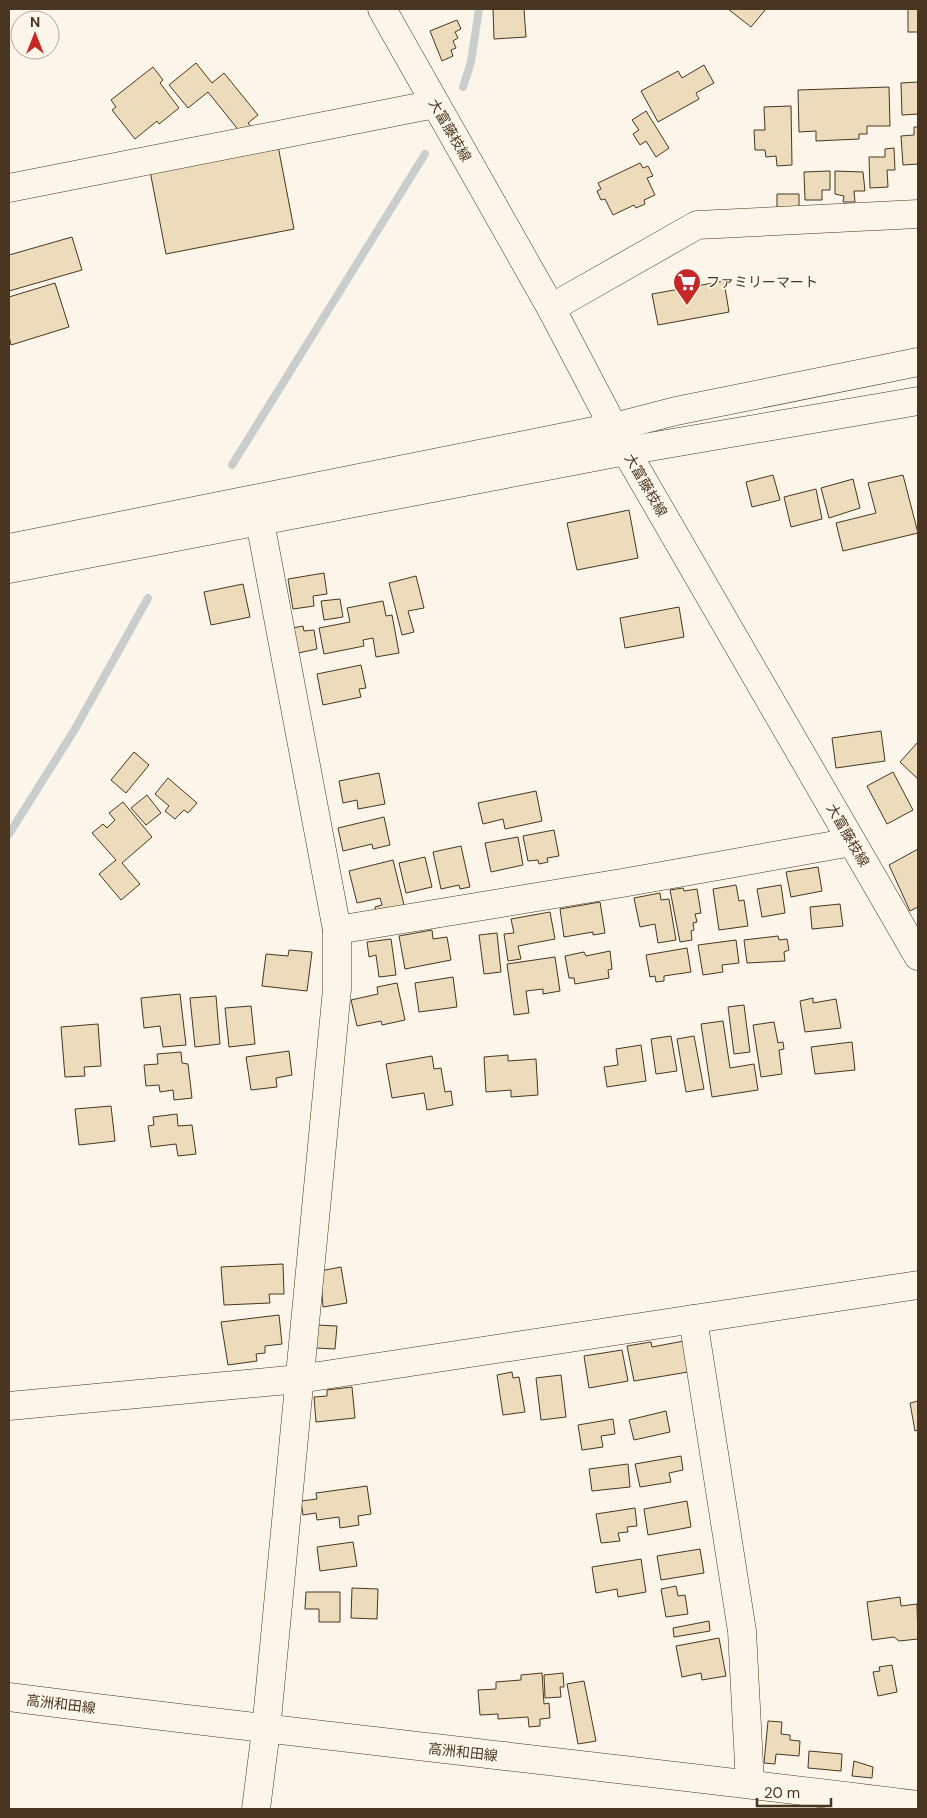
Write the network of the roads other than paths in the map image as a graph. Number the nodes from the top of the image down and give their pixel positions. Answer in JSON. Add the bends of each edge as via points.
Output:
{"nodes":[{"id":1,"x":382,"y":9,"type":"edge"},
{"id":2,"x":435,"y":104,"type":"junction"},
{"id":3,"x":9,"y":188,"type":"edge"},
{"id":4,"x":918,"y":214,"type":"edge"},
{"id":5,"x":551,"y":308,"type":"junction"},
{"id":6,"x":918,"y":362,"type":"edge"},
{"id":7,"x":918,"y":401,"type":"edge"},
{"id":8,"x":614,"y":427,"type":"junction"},
{"id":9,"x":626,"y":451,"type":"junction"},
{"id":10,"x":260,"y":522,"type":"junction"},
{"id":11,"x":9,"y":548,"type":"edge"},
{"id":12,"x":9,"y":570,"type":"edge"},
{"id":13,"x":852,"y":842,"type":"junction"},
{"id":14,"x":337,"y":930,"type":"junction"},
{"id":15,"x":918,"y":956,"type":"edge"},
{"id":16,"x":918,"y":1285,"type":"edge"},
{"id":17,"x":693,"y":1319,"type":"junction"},
{"id":18,"x":298,"y":1379,"type":"junction"},
{"id":19,"x":9,"y":1406,"type":"edge"},
{"id":20,"x":9,"y":1697,"type":"edge"},
{"id":21,"x":266,"y":1730,"type":"junction"},
{"id":22,"x":750,"y":1784,"type":"junction"},
{"id":23,"x":918,"y":1805,"type":"edge"},
{"id":24,"x":256,"y":1809,"type":"edge"}],
"edges":[{"from":1,"to":2,"type":"street","name":"大富藤枝線"},
{"from":2,"to":3,"type":"street"},
{"from":2,"to":5,"type":"street","name":"大富藤枝線"},
{"from":4,"to":5,"type":"street","via":[[697,225]]},
{"from":5,"to":8,"type":"street","name":"大富藤枝線"},
{"from":6,"to":8,"type":"street","via":[[676,411]]},
{"from":7,"to":9,"type":"street"},
{"from":8,"to":9,"type":"street","name":"大富藤枝線"},
{"from":8,"to":11,"type":"street"},
{"from":9,"to":10,"type":"street"},
{"from":9,"to":13,"type":"street","name":"大富藤枝線"},
{"from":10,"to":12,"type":"street"},
{"from":10,"to":14,"type":"street"},
{"from":13,"to":14,"type":"street"},
{"from":13,"to":15,"type":"street","name":"大富藤枝線"},
{"from":14,"to":18,"type":"street","via":[[337,990]]},
{"from":16,"to":17,"type":"street"},
{"from":17,"to":18,"type":"street"},
{"from":17,"to":22,"type":"street","via":[[742,1631]]},
{"from":18,"to":19,"type":"street"},
{"from":18,"to":21,"type":"street"},
{"from":20,"to":21,"type":"street","name":"高洲和田線"},
{"from":21,"to":22,"type":"street","name":"高洲和田線"},
{"from":21,"to":24,"type":"street"},
{"from":22,"to":23,"type":"street","name":"高洲和田線"}]}
